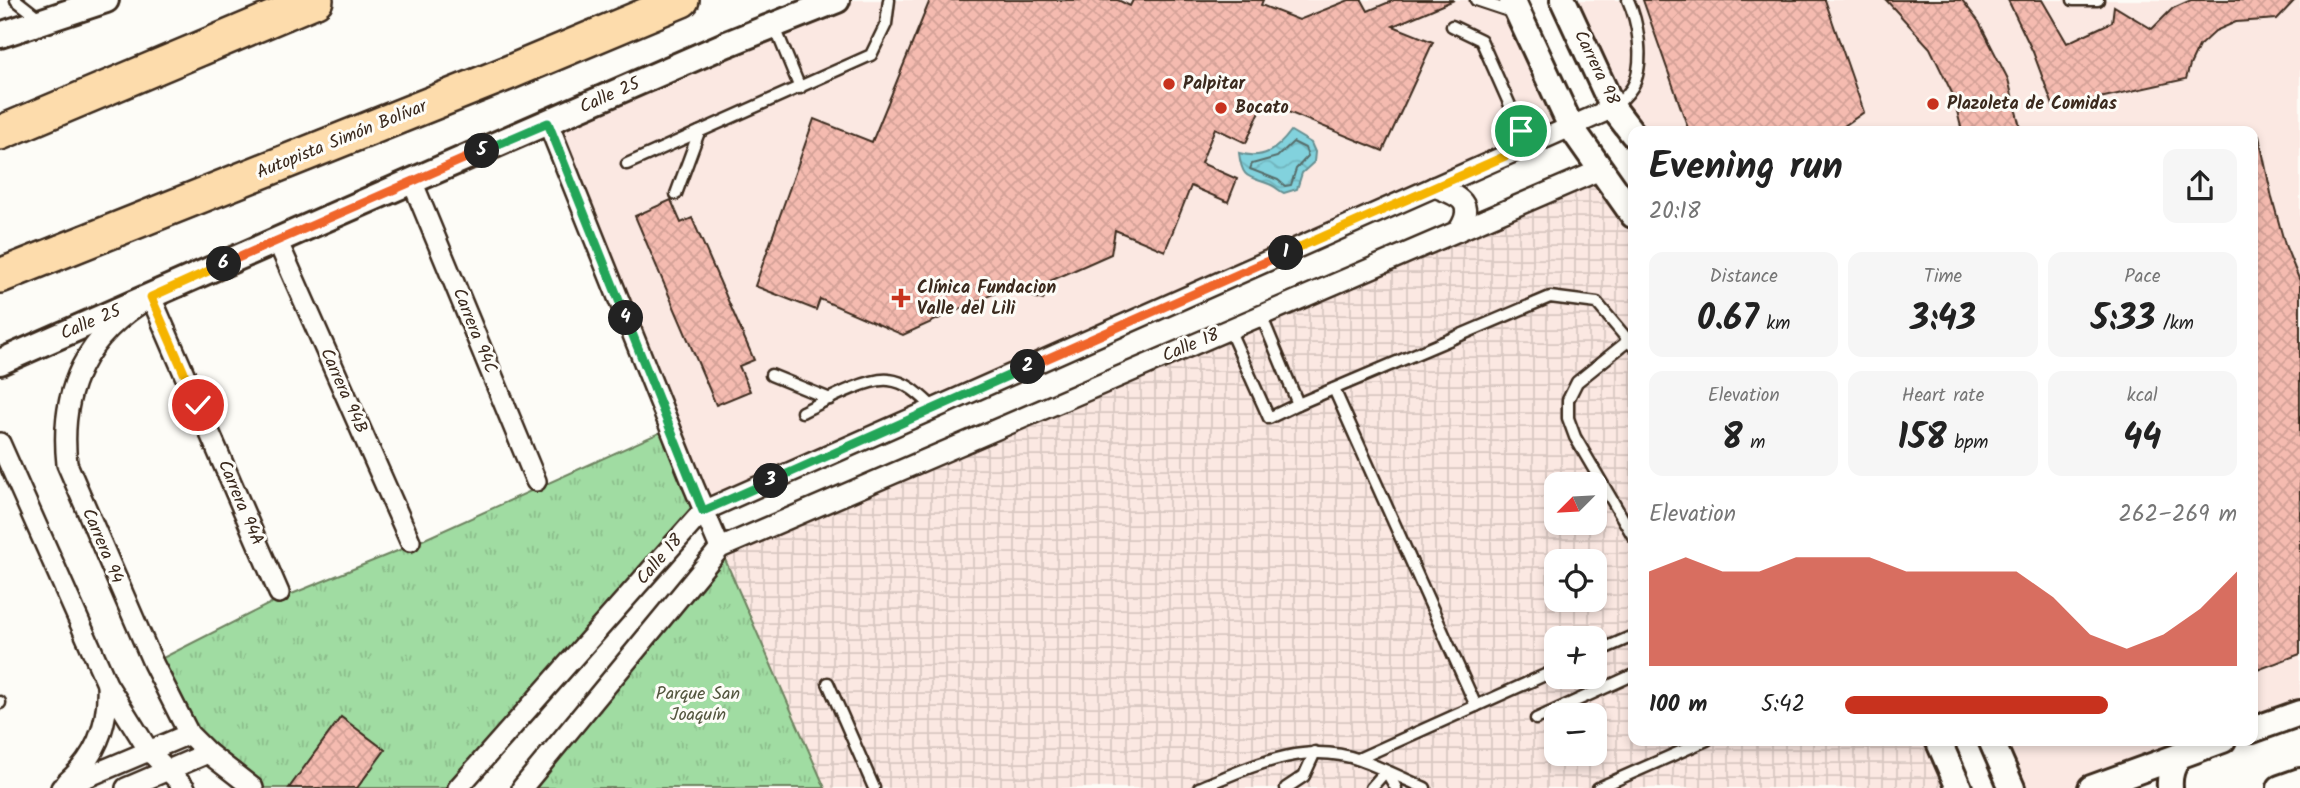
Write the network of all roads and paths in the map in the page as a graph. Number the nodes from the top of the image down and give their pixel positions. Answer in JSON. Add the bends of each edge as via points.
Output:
{"nodes":[{"id":1,"x":16,"y":0,"type":"edge"},
{"id":2,"x":106,"y":0,"type":"edge"},
{"id":3,"x":316,"y":0,"type":"edge"},
{"id":4,"x":682,"y":0,"type":"edge"},
{"id":5,"x":837,"y":0,"type":"edge"},
{"id":6,"x":889,"y":0,"type":"edge"},
{"id":7,"x":1476,"y":0,"type":"edge"},
{"id":8,"x":1563,"y":0,"type":"edge"},
{"id":9,"x":1628,"y":0,"type":"edge"},
{"id":10,"x":2073,"y":0,"type":"edge"},
{"id":11,"x":2098,"y":0,"type":"edge"},
{"id":12,"x":1515,"y":7,"type":"edge"},
{"id":13,"x":42,"y":21,"type":"junction"},
{"id":14,"x":774,"y":24,"type":"junction"},
{"id":15,"x":1452,"y":26,"type":"dead end"},
{"id":16,"x":0,"y":35,"type":"edge"},
{"id":17,"x":800,"y":88,"type":"junction"},
{"id":18,"x":1613,"y":107,"type":"junction"},
{"id":19,"x":548,"y":123,"type":"junction"},
{"id":20,"x":1571,"y":127,"type":"junction"},
{"id":21,"x":1628,"y":127,"type":"edge"},
{"id":22,"x":699,"y":132,"type":"junction"},
{"id":23,"x":0,"y":133,"type":"edge"},
{"id":24,"x":1528,"y":146,"type":"junction"},
{"id":25,"x":627,"y":164,"type":"dead end"},
{"id":26,"x":1600,"y":170,"type":"junction"},
{"id":27,"x":412,"y":181,"type":"junction"},
{"id":28,"x":1434,"y":187,"type":"junction"},
{"id":29,"x":676,"y":194,"type":"dead end"},
{"id":30,"x":1628,"y":208,"type":"edge"},
{"id":31,"x":1458,"y":231,"type":"junction"},
{"id":32,"x":277,"y":240,"type":"junction"},
{"id":33,"x":0,"y":276,"type":"edge"},
{"id":34,"x":151,"y":297,"type":"junction"},
{"id":35,"x":1261,"y":316,"type":"junction"},
{"id":36,"x":1229,"y":329,"type":"junction"},
{"id":37,"x":1628,"y":342,"type":"edge"},
{"id":38,"x":1628,"y":345,"type":"edge"},
{"id":39,"x":0,"y":362,"type":"edge"},
{"id":40,"x":771,"y":375,"type":"dead end"},
{"id":41,"x":1334,"y":389,"type":"junction"},
{"id":42,"x":830,"y":399,"type":"junction"},
{"id":43,"x":1298,"y":404,"type":"junction"},
{"id":44,"x":935,"y":409,"type":"junction"},
{"id":45,"x":802,"y":412,"type":"dead end"},
{"id":46,"x":0,"y":443,"type":"edge"},
{"id":47,"x":536,"y":481,"type":"dead end"},
{"id":48,"x":703,"y":511,"type":"junction"},
{"id":49,"x":1628,"y":527,"type":"edge"},
{"id":50,"x":410,"y":541,"type":"dead end"},
{"id":51,"x":720,"y":548,"type":"junction"},
{"id":52,"x":279,"y":593,"type":"dead end"},
{"id":53,"x":1628,"y":638,"type":"edge"},
{"id":54,"x":1607,"y":647,"type":"edge"},
{"id":55,"x":1544,"y":675,"type":"edge"},
{"id":56,"x":1628,"y":677,"type":"edge"},
{"id":57,"x":828,"y":683,"type":"dead end"},
{"id":58,"x":107,"y":684,"type":"junction"},
{"id":59,"x":1476,"y":706,"type":"junction"},
{"id":60,"x":2300,"y":713,"type":"edge"},
{"id":61,"x":1536,"y":719,"type":"dead end"},
{"id":62,"x":2258,"y":728,"type":"edge"},
{"id":63,"x":189,"y":734,"type":"junction"},
{"id":64,"x":1693,"y":746,"type":"edge"},
{"id":65,"x":1941,"y":746,"type":"edge"},
{"id":66,"x":1994,"y":746,"type":"edge"},
{"id":67,"x":2206,"y":746,"type":"edge"},
{"id":68,"x":149,"y":751,"type":"junction"},
{"id":69,"x":1315,"y":752,"type":"junction"},
{"id":70,"x":208,"y":753,"type":"junction"},
{"id":71,"x":2179,"y":756,"type":"junction"},
{"id":72,"x":1358,"y":759,"type":"junction"},
{"id":73,"x":167,"y":770,"type":"junction"},
{"id":74,"x":1386,"y":771,"type":"junction"},
{"id":75,"x":2300,"y":781,"type":"edge"},
{"id":76,"x":60,"y":788,"type":"edge"},
{"id":77,"x":126,"y":788,"type":"edge"},
{"id":78,"x":185,"y":788,"type":"edge"},
{"id":79,"x":253,"y":788,"type":"edge"},
{"id":80,"x":458,"y":788,"type":"edge"},
{"id":81,"x":522,"y":788,"type":"edge"},
{"id":82,"x":874,"y":788,"type":"edge"},
{"id":83,"x":1199,"y":788,"type":"edge"},
{"id":84,"x":1286,"y":788,"type":"edge"},
{"id":85,"x":1371,"y":788,"type":"edge"},
{"id":86,"x":1396,"y":788,"type":"edge"},
{"id":87,"x":1425,"y":788,"type":"edge"},
{"id":88,"x":1598,"y":788,"type":"edge"},
{"id":89,"x":1959,"y":788,"type":"edge"},
{"id":90,"x":2012,"y":788,"type":"edge"},
{"id":91,"x":2091,"y":788,"type":"edge"},
{"id":92,"x":2170,"y":788,"type":"edge"},
{"id":93,"x":2280,"y":788,"type":"edge"}],
"edges":[{"from":1,"to":13,"type":"lane"},
{"from":2,"to":13,"type":"street"},
{"from":3,"to":23,"type":"highway"},
{"from":4,"to":33,"type":"highway","name":"Autopista Simón Bolívar"},
{"from":5,"to":14,"type":"street","name":"Calle 25"},
{"from":6,"to":17,"type":"lane","via":[[886,24],[871,55]]},
{"from":7,"to":12,"type":"lane"},
{"from":8,"to":18,"type":"street","name":"Carrera 98"},
{"from":9,"to":18,"type":"lane","via":[[1639,54],[1635,82]]},
{"from":10,"to":11,"type":"lane"},
{"from":12,"to":20,"type":"street"},
{"from":13,"to":16,"type":"street"},
{"from":14,"to":17,"type":"lane"},
{"from":14,"to":19,"type":"street","name":"Calle 25"},
{"from":15,"to":24,"type":"lane","via":[[1481,40]]},
{"from":17,"to":22,"type":"lane"},
{"from":18,"to":20,"type":"street","name":"Calle 18"},
{"from":18,"to":21,"type":"street","name":"Carrera 98"},
{"from":19,"to":27,"type":"street","name":"Calle 25"},
{"from":19,"to":48,"type":"street"},
{"from":20,"to":24,"type":"street","name":"Calle 18"},
{"from":20,"to":26,"type":"street"},
{"from":22,"to":25,"type":"lane"},
{"from":22,"to":29,"type":"lane"},
{"from":24,"to":28,"type":"street","name":"Calle 18"},
{"from":26,"to":30,"type":"street"},
{"from":26,"to":31,"type":"street","name":"Calle 18"},
{"from":27,"to":32,"type":"street","name":"Calle 25"},
{"from":27,"to":47,"type":"street","name":"Carrera 94C"},
{"from":28,"to":31,"type":"street","via":[[1455,194],[1466,208]]},
{"from":28,"to":44,"type":"street","name":"Calle 18"},
{"from":31,"to":35,"type":"street","name":"Calle 18"},
{"from":32,"to":34,"type":"street","name":"Calle 25"},
{"from":32,"to":50,"type":"street","name":"Carrera 94B"},
{"from":34,"to":39,"type":"street","name":"Calle 25"},
{"from":34,"to":52,"type":"street","name":"Carrera 94A"},
{"from":34,"to":63,"type":"street","name":"Carrera 94","via":[[114,323],[84,360],[65,417],[66,464]]},
{"from":35,"to":36,"type":"street","name":"Calle 18"},
{"from":35,"to":43,"type":"lane"},
{"from":36,"to":43,"type":"lane","via":[[1269,418]]},
{"from":36,"to":51,"type":"street","name":"Calle 18"},
{"from":37,"to":41,"type":"lane","via":[[1597,303],[1550,296]]},
{"from":38,"to":49,"type":"lane","via":[[1577,382],[1568,400],[1568,418]]},
{"from":40,"to":42,"type":"lane"},
{"from":41,"to":43,"type":"lane"},
{"from":41,"to":59,"type":"lane"},
{"from":42,"to":44,"type":"lane","via":[[868,383],[890,380],[917,391]]},
{"from":42,"to":45,"type":"lane"},
{"from":44,"to":48,"type":"street","name":"Calle 18"},
{"from":46,"to":58,"type":"street"},
{"from":48,"to":51,"type":"street"},
{"from":48,"to":80,"type":"street","name":"Calle 18"},
{"from":51,"to":81,"type":"street","name":"Calle 18"},
{"from":53,"to":54,"type":"lane"},
{"from":55,"to":59,"type":"lane"},
{"from":56,"to":61,"type":"lane"},
{"from":57,"to":82,"type":"lane"},
{"from":58,"to":68,"type":"street"},
{"from":58,"to":76,"type":"street","via":[[104,728],[94,752]]},
{"from":59,"to":72,"type":"lane"},
{"from":60,"to":62,"type":"street"},
{"from":63,"to":68,"type":"street"},
{"from":63,"to":70,"type":"street","name":"Carrera 94"},
{"from":64,"to":88,"type":"lane"},
{"from":65,"to":89,"type":"street"},
{"from":66,"to":90,"type":"street"},
{"from":67,"to":71,"type":"street"},
{"from":68,"to":73,"type":"street"},
{"from":68,"to":76,"type":"street"},
{"from":69,"to":72,"type":"lane"},
{"from":69,"to":83,"type":"lane","via":[[1271,758]]},
{"from":69,"to":84,"type":"lane","via":[[1304,776]]},
{"from":70,"to":73,"type":"street"},
{"from":70,"to":79,"type":"street","name":"Carrera 94"},
{"from":71,"to":91,"type":"street"},
{"from":71,"to":92,"type":"street","via":[[2172,766]]},
{"from":72,"to":74,"type":"lane"},
{"from":73,"to":77,"type":"street"},
{"from":73,"to":78,"type":"street"},
{"from":74,"to":85,"type":"lane"},
{"from":74,"to":86,"type":"lane"},
{"from":74,"to":87,"type":"lane"},
{"from":75,"to":93,"type":"street"}]}
